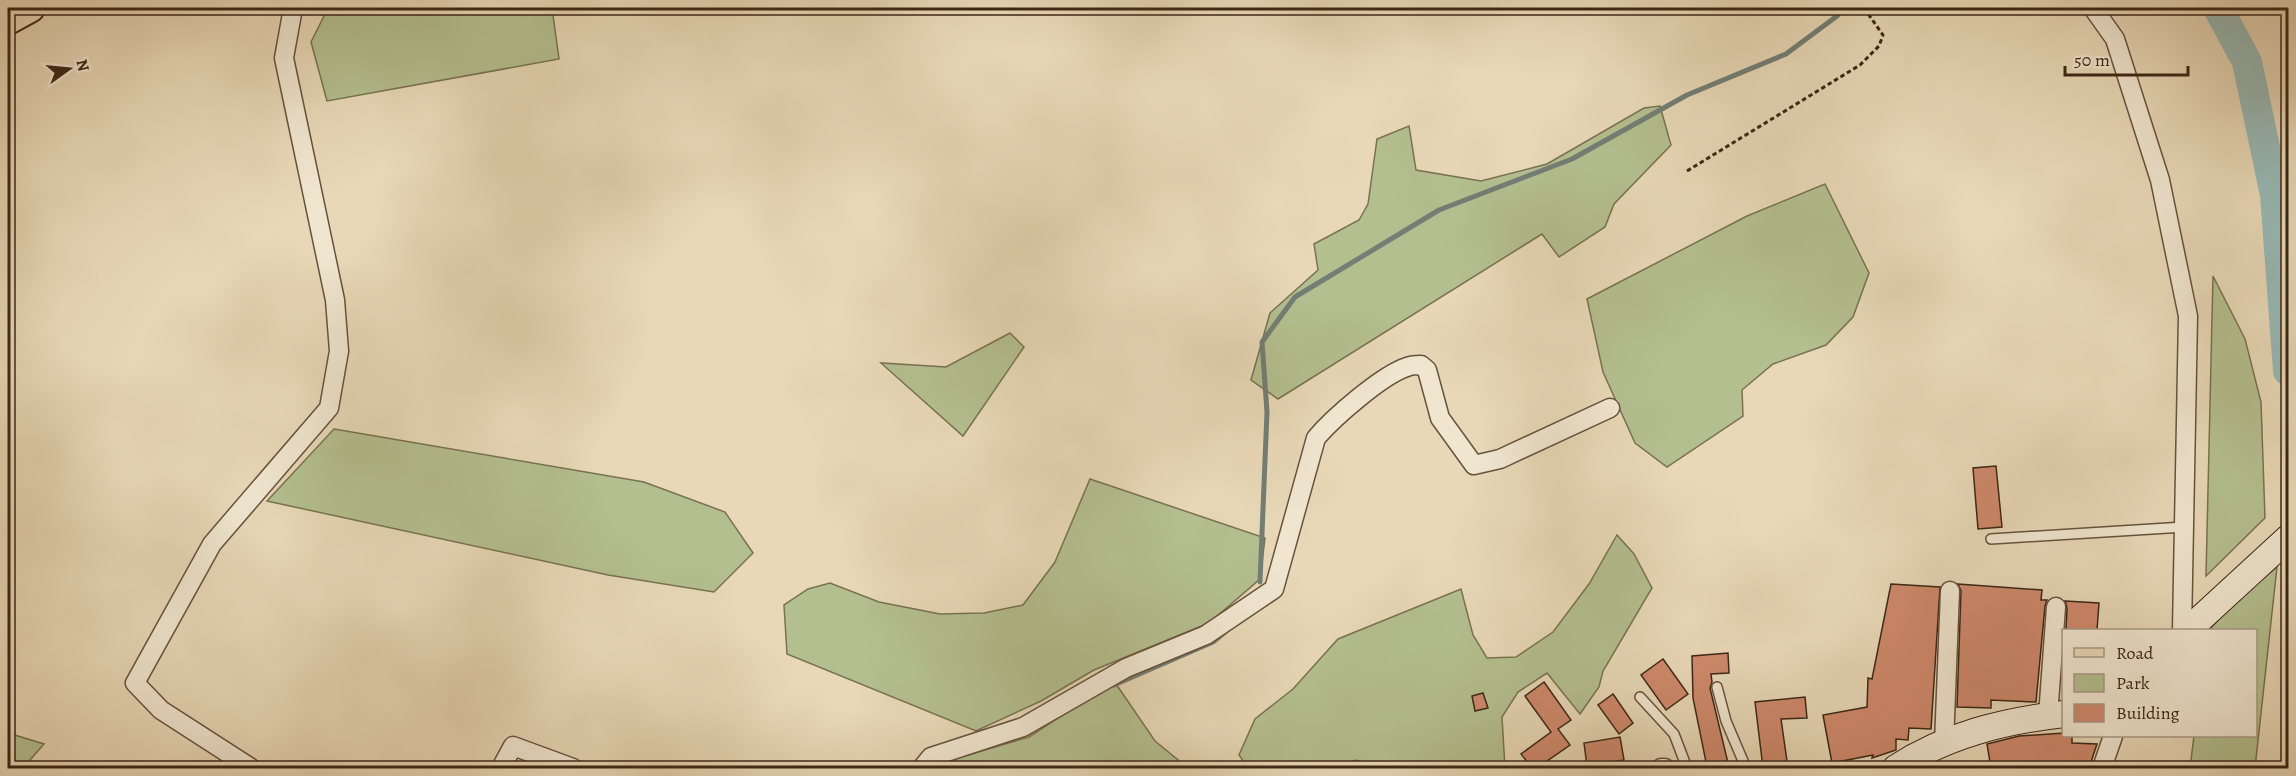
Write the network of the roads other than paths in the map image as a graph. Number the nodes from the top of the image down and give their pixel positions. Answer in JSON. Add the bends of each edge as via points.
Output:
{"nodes":[{"id":1,"x":30,"y":8,"type":"edge"},
{"id":2,"x":293,"y":8,"type":"edge"},
{"id":3,"x":2093,"y":8,"type":"edge"},
{"id":4,"x":8,"y":20,"type":"edge"},
{"id":5,"x":1610,"y":408,"type":"dead end"},
{"id":6,"x":2184,"y":527,"type":"junction"},
{"id":7,"x":1991,"y":538,"type":"dead end"},
{"id":8,"x":2289,"y":538,"type":"edge"},
{"id":9,"x":1950,"y":591,"type":"dead end"},
{"id":10,"x":2056,"y":607,"type":"dead end"},
{"id":11,"x":2190,"y":627,"type":"edge"},
{"id":12,"x":1717,"y":687,"type":"dead end"},
{"id":13,"x":1640,"y":697,"type":"dead end"},
{"id":14,"x":2056,"y":715,"type":"edge"},
{"id":15,"x":2112,"y":737,"type":"edge"},
{"id":16,"x":1944,"y":744,"type":"junction"},
{"id":17,"x":250,"y":768,"type":"edge"},
{"id":18,"x":501,"y":768,"type":"edge"},
{"id":19,"x":573,"y":768,"type":"edge"},
{"id":20,"x":922,"y":768,"type":"edge"},
{"id":21,"x":1687,"y":768,"type":"edge"},
{"id":22,"x":1746,"y":768,"type":"edge"},
{"id":23,"x":1896,"y":768,"type":"edge"},
{"id":24,"x":2102,"y":768,"type":"edge"}],
"edges":[{"from":1,"to":4,"type":"main road"},
{"from":2,"to":17,"type":"street","via":[[284,57],[335,300],[339,351],[328,408],[212,544],[135,683],[161,710]]},
{"from":3,"to":6,"type":"street","via":[[2115,39],[2160,180],[2188,316]]},
{"from":5,"to":20,"type":"street","via":[[1500,459],[1474,465],[1440,418],[1427,370],[1421,365],[1406,367],[1333,419],[1316,438],[1274,589],[1206,635],[1125,668],[1023,727],[931,757]]},
{"from":6,"to":7,"type":"lane"},
{"from":6,"to":11,"type":"street"},
{"from":8,"to":11,"type":"street"},
{"from":9,"to":16,"type":"street"},
{"from":10,"to":14,"type":"street"},
{"from":12,"to":22,"type":"lane"},
{"from":13,"to":21,"type":"lane","via":[[1674,734]]},
{"from":14,"to":16,"type":"street","via":[[2019,719],[1973,731]]},
{"from":15,"to":24,"type":"street"},
{"from":16,"to":23,"type":"street"},
{"from":18,"to":19,"type":"street","via":[[513,746]]}]}
